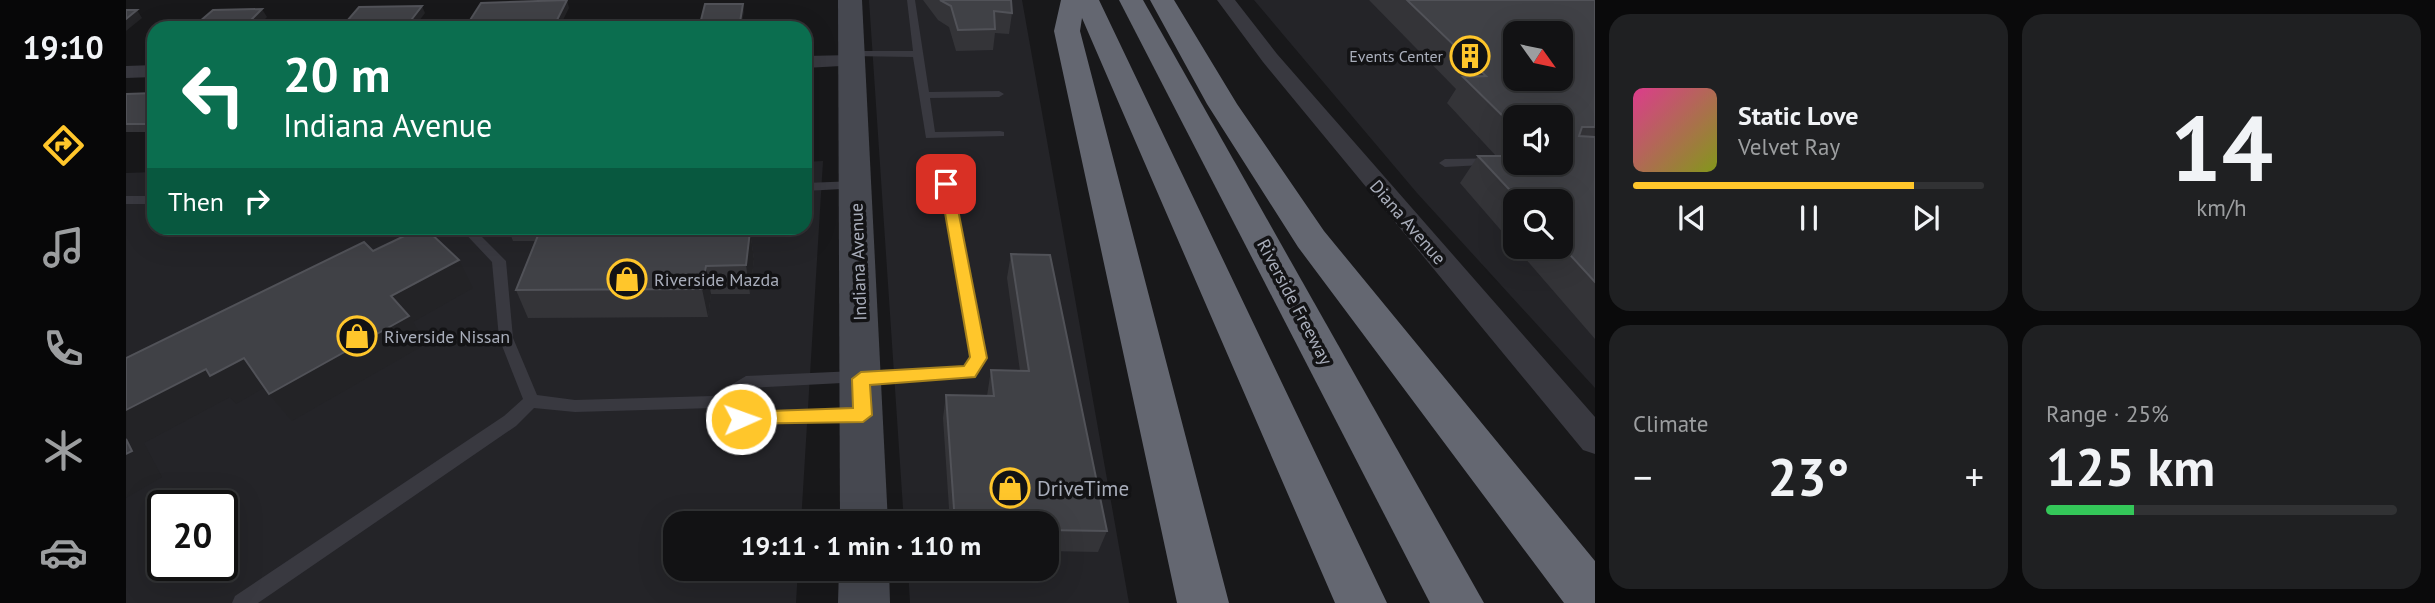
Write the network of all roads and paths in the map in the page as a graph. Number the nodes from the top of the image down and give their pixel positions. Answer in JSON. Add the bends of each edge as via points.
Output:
{"nodes":[{"id":1,"x":850,"y":0,"type":"edge"},
{"id":2,"x":911,"y":0,"type":"edge"},
{"id":3,"x":1073,"y":0,"type":"edge"},
{"id":4,"x":1087,"y":0,"type":"edge"},
{"id":5,"x":1131,"y":0,"type":"edge"},
{"id":6,"x":1162,"y":0,"type":"edge"},
{"id":7,"x":1226,"y":0,"type":"edge"},
{"id":8,"x":918,"y":54,"type":"junction"},
{"id":9,"x":852,"y":58,"type":"junction"},
{"id":10,"x":812,"y":61,"type":"edge"},
{"id":11,"x":147,"y":71,"type":"edge"},
{"id":12,"x":126,"y":72,"type":"edge"},
{"id":13,"x":999,"y":94,"type":"dead end"},
{"id":14,"x":924,"y":95,"type":"junction"},
{"id":15,"x":1000,"y":134,"type":"dead end"},
{"id":16,"x":1503,"y":161,"type":"edge"},
{"id":17,"x":1445,"y":163,"type":"dead end"},
{"id":18,"x":946,"y":184,"type":"dead end"},
{"id":19,"x":856,"y":185,"type":"junction"},
{"id":20,"x":812,"y":187,"type":"edge"},
{"id":21,"x":126,"y":200,"type":"edge"},
{"id":22,"x":147,"y":200,"type":"edge"},
{"id":23,"x":473,"y":235,"type":"edge"},
{"id":24,"x":854,"y":391,"type":"junction"},
{"id":25,"x":531,"y":401,"type":"junction"},
{"id":26,"x":716,"y":402,"type":"junction"},
{"id":27,"x":1595,"y":440,"type":"edge"},
{"id":28,"x":863,"y":511,"type":"edge"},
{"id":29,"x":864,"y":581,"type":"edge"},
{"id":30,"x":1595,"y":602,"type":"edge"},
{"id":31,"x":242,"y":603,"type":"edge"},
{"id":32,"x":864,"y":603,"type":"edge"},
{"id":33,"x":1203,"y":603,"type":"edge"},
{"id":34,"x":1361,"y":603,"type":"edge"},
{"id":35,"x":1458,"y":603,"type":"edge"}],
"edges":[{"from":1,"to":9,"type":"street","name":"Indiana Avenue"},
{"from":2,"to":8,"type":"lane"},
{"from":3,"to":33,"type":"highway","via":[[1067,31]]},
{"from":4,"to":34,"type":"highway"},
{"from":5,"to":35,"type":"highway","name":"Riverside Freeway"},
{"from":6,"to":30,"type":"highway","via":[[1222,104],[1311,240]]},
{"from":7,"to":27,"type":"street","name":"Diana Avenue","via":[[1270,58]]},
{"from":8,"to":9,"type":"lane"},
{"from":8,"to":14,"type":"lane"},
{"from":9,"to":10,"type":"street"},
{"from":9,"to":19,"type":"street","name":"Indiana Avenue"},
{"from":11,"to":12,"type":"street"},
{"from":13,"to":14,"type":"lane"},
{"from":14,"to":15,"type":"lane","via":[[930,136]]},
{"from":16,"to":17,"type":"lane"},
{"from":18,"to":24,"type":"lane","via":[[979,358],[969,372]]},
{"from":19,"to":20,"type":"lane"},
{"from":19,"to":24,"type":"street","name":"Indiana Avenue"},
{"from":21,"to":22,"type":"lane"},
{"from":23,"to":25,"type":"lane","via":[[499,261],[506,338]]},
{"from":24,"to":26,"type":"lane","via":[[746,382]]},
{"from":24,"to":26,"type":"lane","via":[[741,419]]},
{"from":24,"to":28,"type":"street","name":"Indiana Avenue"},
{"from":25,"to":26,"type":"lane","via":[[575,406]]},
{"from":25,"to":31,"type":"lane","via":[[510,421]]},
{"from":29,"to":32,"type":"street"}]}
